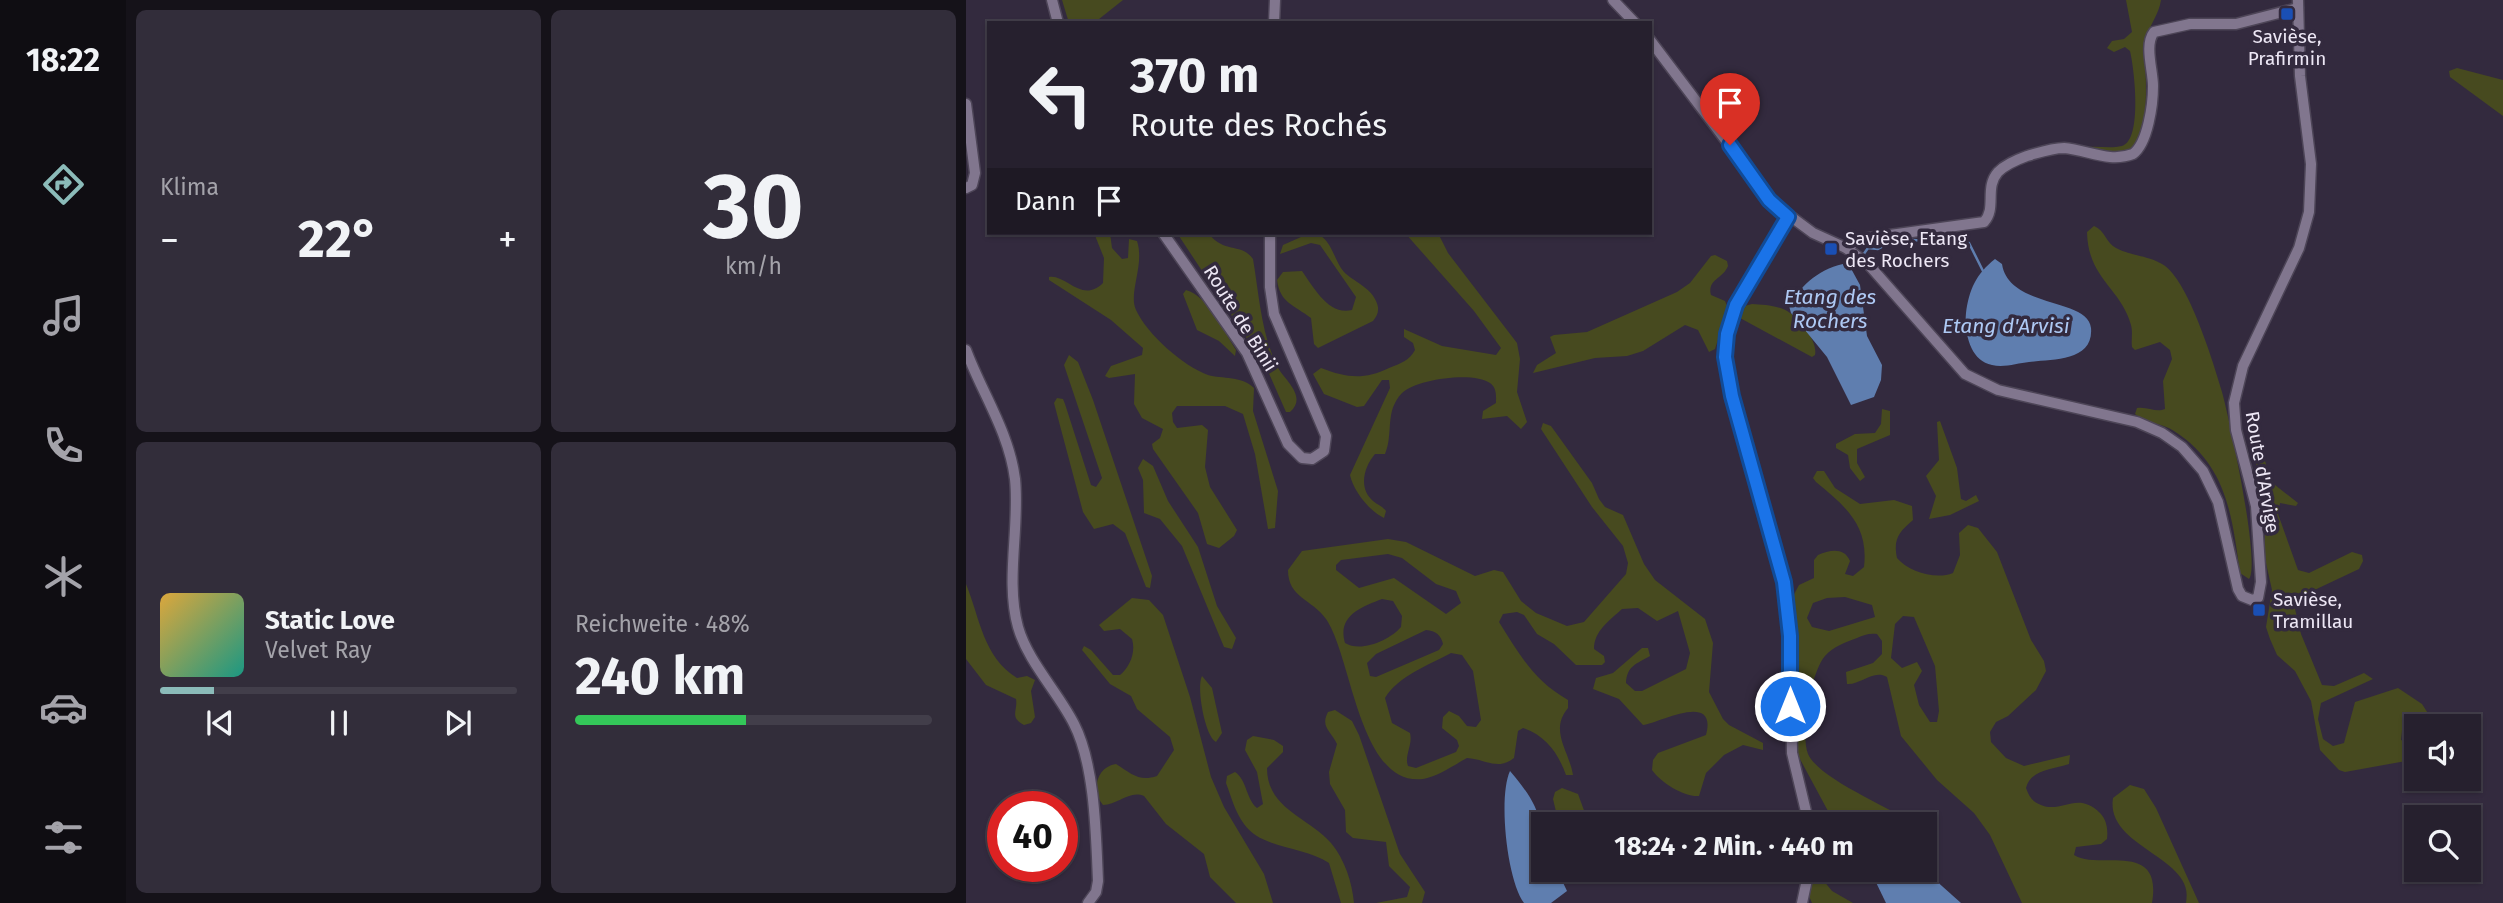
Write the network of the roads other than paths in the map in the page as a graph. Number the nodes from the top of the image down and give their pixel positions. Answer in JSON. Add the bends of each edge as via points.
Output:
{"nodes":[{"id":1,"x":1052,"y":0,"type":"edge"},
{"id":2,"x":1275,"y":0,"type":"edge"},
{"id":3,"x":1613,"y":0,"type":"edge"},
{"id":4,"x":2298,"y":4,"type":"edge"},
{"id":5,"x":1057,"y":21,"type":"edge"},
{"id":6,"x":1273,"y":21,"type":"edge"},
{"id":7,"x":1633,"y":21,"type":"edge"},
{"id":8,"x":1652,"y":43,"type":"edge"},
{"id":9,"x":966,"y":104,"type":"edge"},
{"id":10,"x":966,"y":188,"type":"edge"},
{"id":11,"x":1788,"y":217,"type":"junction"},
{"id":12,"x":1164,"y":235,"type":"edge"},
{"id":13,"x":1270,"y":235,"type":"edge"},
{"id":14,"x":1846,"y":248,"type":"junction"},
{"id":15,"x":966,"y":349,"type":"edge"},
{"id":16,"x":1806,"y":812,"type":"edge"},
{"id":17,"x":1806,"y":882,"type":"edge"},
{"id":18,"x":1089,"y":901,"type":"edge"},
{"id":19,"x":1802,"y":903,"type":"edge"}],
"edges":[{"from":1,"to":5,"type":"street"},
{"from":2,"to":6,"type":"street"},
{"from":3,"to":7,"type":"street"},
{"from":4,"to":14,"type":"street","via":[[2236,24],[2186,24],[2154,32],[2150,43],[2152,99],[2141,144],[2133,154],[2105,157],[2061,148],[2017,159],[1992,182],[1990,210],[1984,222],[1861,239]]},
{"from":4,"to":14,"type":"street","name":"Route d'Arvige","via":[[2300,76],[2312,176],[2307,222],[2247,357],[2234,403],[2236,430],[2256,506],[2261,582],[2254,600],[2240,593],[2218,502],[2203,471],[2182,447],[2137,422],[1998,390],[1974,380],[1949,358],[1889,286]]},
{"from":8,"to":11,"type":"street","via":[[1769,200]]},
{"from":9,"to":10,"type":"street","via":[[975,173]]},
{"from":11,"to":14,"type":"street"},
{"from":11,"to":16,"type":"street","via":[[1736,305],[1725,357],[1784,582],[1792,750]]},
{"from":12,"to":13,"type":"street","name":"Route de Binii","via":[[1247,353],[1288,444],[1303,458],[1312,459],[1324,451],[1326,436],[1274,314]]},
{"from":15,"to":18,"type":"street","via":[[1012,461],[1016,489],[1014,603],[1019,631],[1074,724],[1085,753],[1098,881]]},
{"from":17,"to":19,"type":"street"}]}
